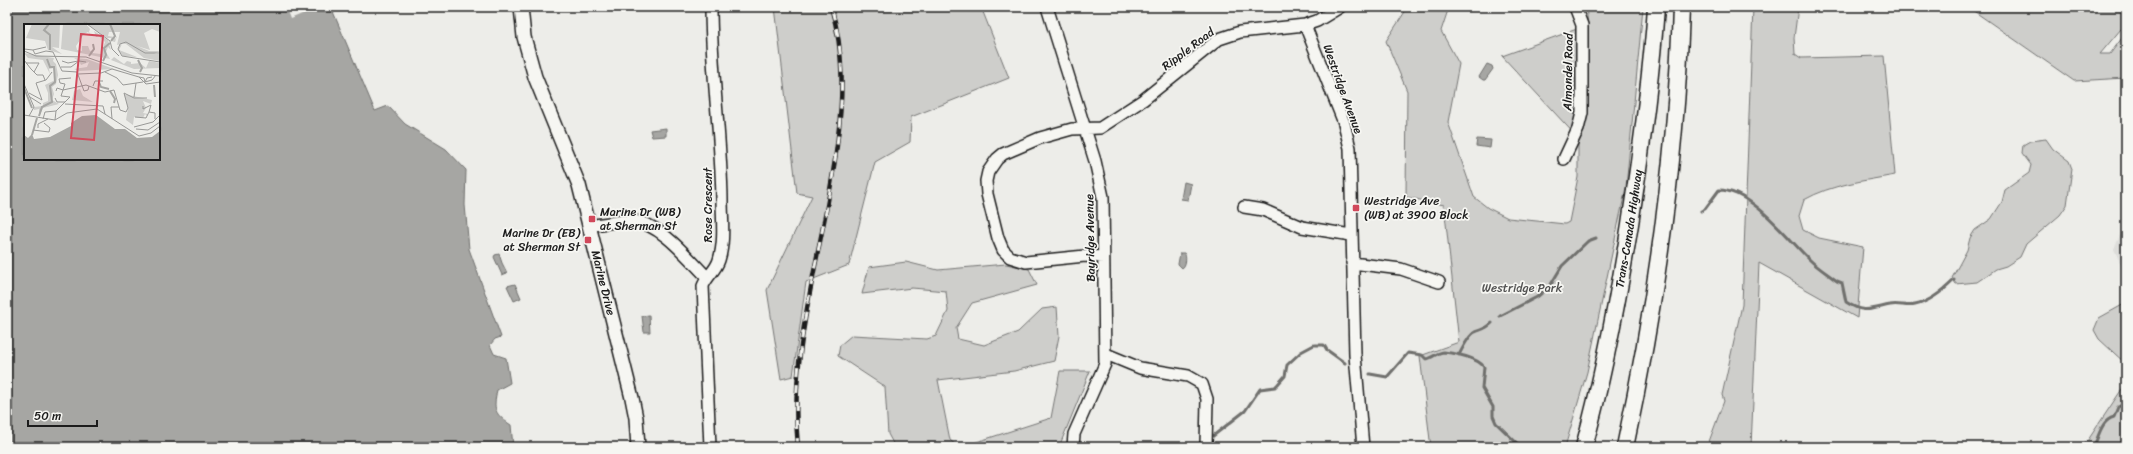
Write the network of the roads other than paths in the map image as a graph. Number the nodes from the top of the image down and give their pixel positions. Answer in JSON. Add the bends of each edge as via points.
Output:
{"nodes":[{"id":1,"x":521,"y":7,"type":"edge"},
{"id":2,"x":711,"y":7,"type":"edge"},
{"id":3,"x":1047,"y":7,"type":"edge"},
{"id":4,"x":1340,"y":7,"type":"edge"},
{"id":5,"x":1575,"y":7,"type":"edge"},
{"id":6,"x":1656,"y":7,"type":"edge"},
{"id":7,"x":1681,"y":7,"type":"edge"},
{"id":8,"x":1305,"y":26,"type":"junction"},
{"id":9,"x":1085,"y":127,"type":"junction"},
{"id":10,"x":1564,"y":159,"type":"dead end"},
{"id":11,"x":1244,"y":207,"type":"dead end"},
{"id":12,"x":589,"y":226,"type":"junction"},
{"id":13,"x":1351,"y":235,"type":"junction"},
{"id":14,"x":1103,"y":257,"type":"junction"},
{"id":15,"x":1352,"y":263,"type":"junction"},
{"id":16,"x":706,"y":276,"type":"junction"},
{"id":17,"x":1439,"y":282,"type":"dead end"},
{"id":18,"x":1106,"y":354,"type":"junction"},
{"id":19,"x":638,"y":447,"type":"edge"},
{"id":20,"x":710,"y":447,"type":"edge"},
{"id":21,"x":1073,"y":447,"type":"edge"},
{"id":22,"x":1206,"y":447,"type":"edge"},
{"id":23,"x":1363,"y":447,"type":"edge"},
{"id":24,"x":1584,"y":447,"type":"edge"},
{"id":25,"x":1625,"y":447,"type":"edge"}],
"edges":[{"from":1,"to":12,"type":"main road","name":"Marine Drive","via":[[524,37],[535,77],[572,166]]},
{"from":2,"to":16,"type":"street","name":"Rose Crescent","via":[[711,48],[722,167],[722,241],[718,262]]},
{"from":3,"to":9,"type":"street","name":"Bayridge Avenue"},
{"from":4,"to":8,"type":"street","name":"Ripple Road"},
{"from":5,"to":10,"type":"street","name":"Almondel Road","via":[[1582,25],[1582,113],[1578,129]]},
{"from":6,"to":24,"type":"highway","name":"Trans-Canada Highway","via":[[1645,118],[1626,248]]},
{"from":7,"to":25,"type":"highway","via":[[1674,124],[1662,234],[1646,340]]},
{"from":8,"to":9,"type":"street","name":"Ripple Road","via":[[1240,32],[1219,39],[1143,100],[1100,128]]},
{"from":8,"to":13,"type":"street","name":"Westridge Avenue","via":[[1344,123],[1350,148]]},
{"from":9,"to":14,"type":"street","name":"Bayridge Avenue","via":[[1102,188]]},
{"from":9,"to":14,"type":"street","via":[[1040,138],[1003,154],[988,172],[987,194],[998,238],[1003,250],[1010,257],[1026,262],[1085,256]]},
{"from":11,"to":13,"type":"street","via":[[1263,210],[1302,227]]},
{"from":12,"to":16,"type":"street","via":[[633,221],[650,227],[672,242]]},
{"from":12,"to":19,"type":"main road","name":"Marine Drive","via":[[632,398]]},
{"from":13,"to":15,"type":"street","name":"Westridge Avenue"},
{"from":14,"to":18,"type":"street","name":"Bayridge Avenue"},
{"from":15,"to":17,"type":"street","via":[[1401,269]]},
{"from":15,"to":23,"type":"street","name":"Westridge Avenue","via":[[1355,355]]},
{"from":16,"to":20,"type":"street","via":[[703,286]]},
{"from":18,"to":21,"type":"street","name":"Bayridge Avenue","via":[[1102,374],[1074,434]]},
{"from":18,"to":22,"type":"street","via":[[1140,368],[1188,376],[1202,384],[1207,398]]}]}
